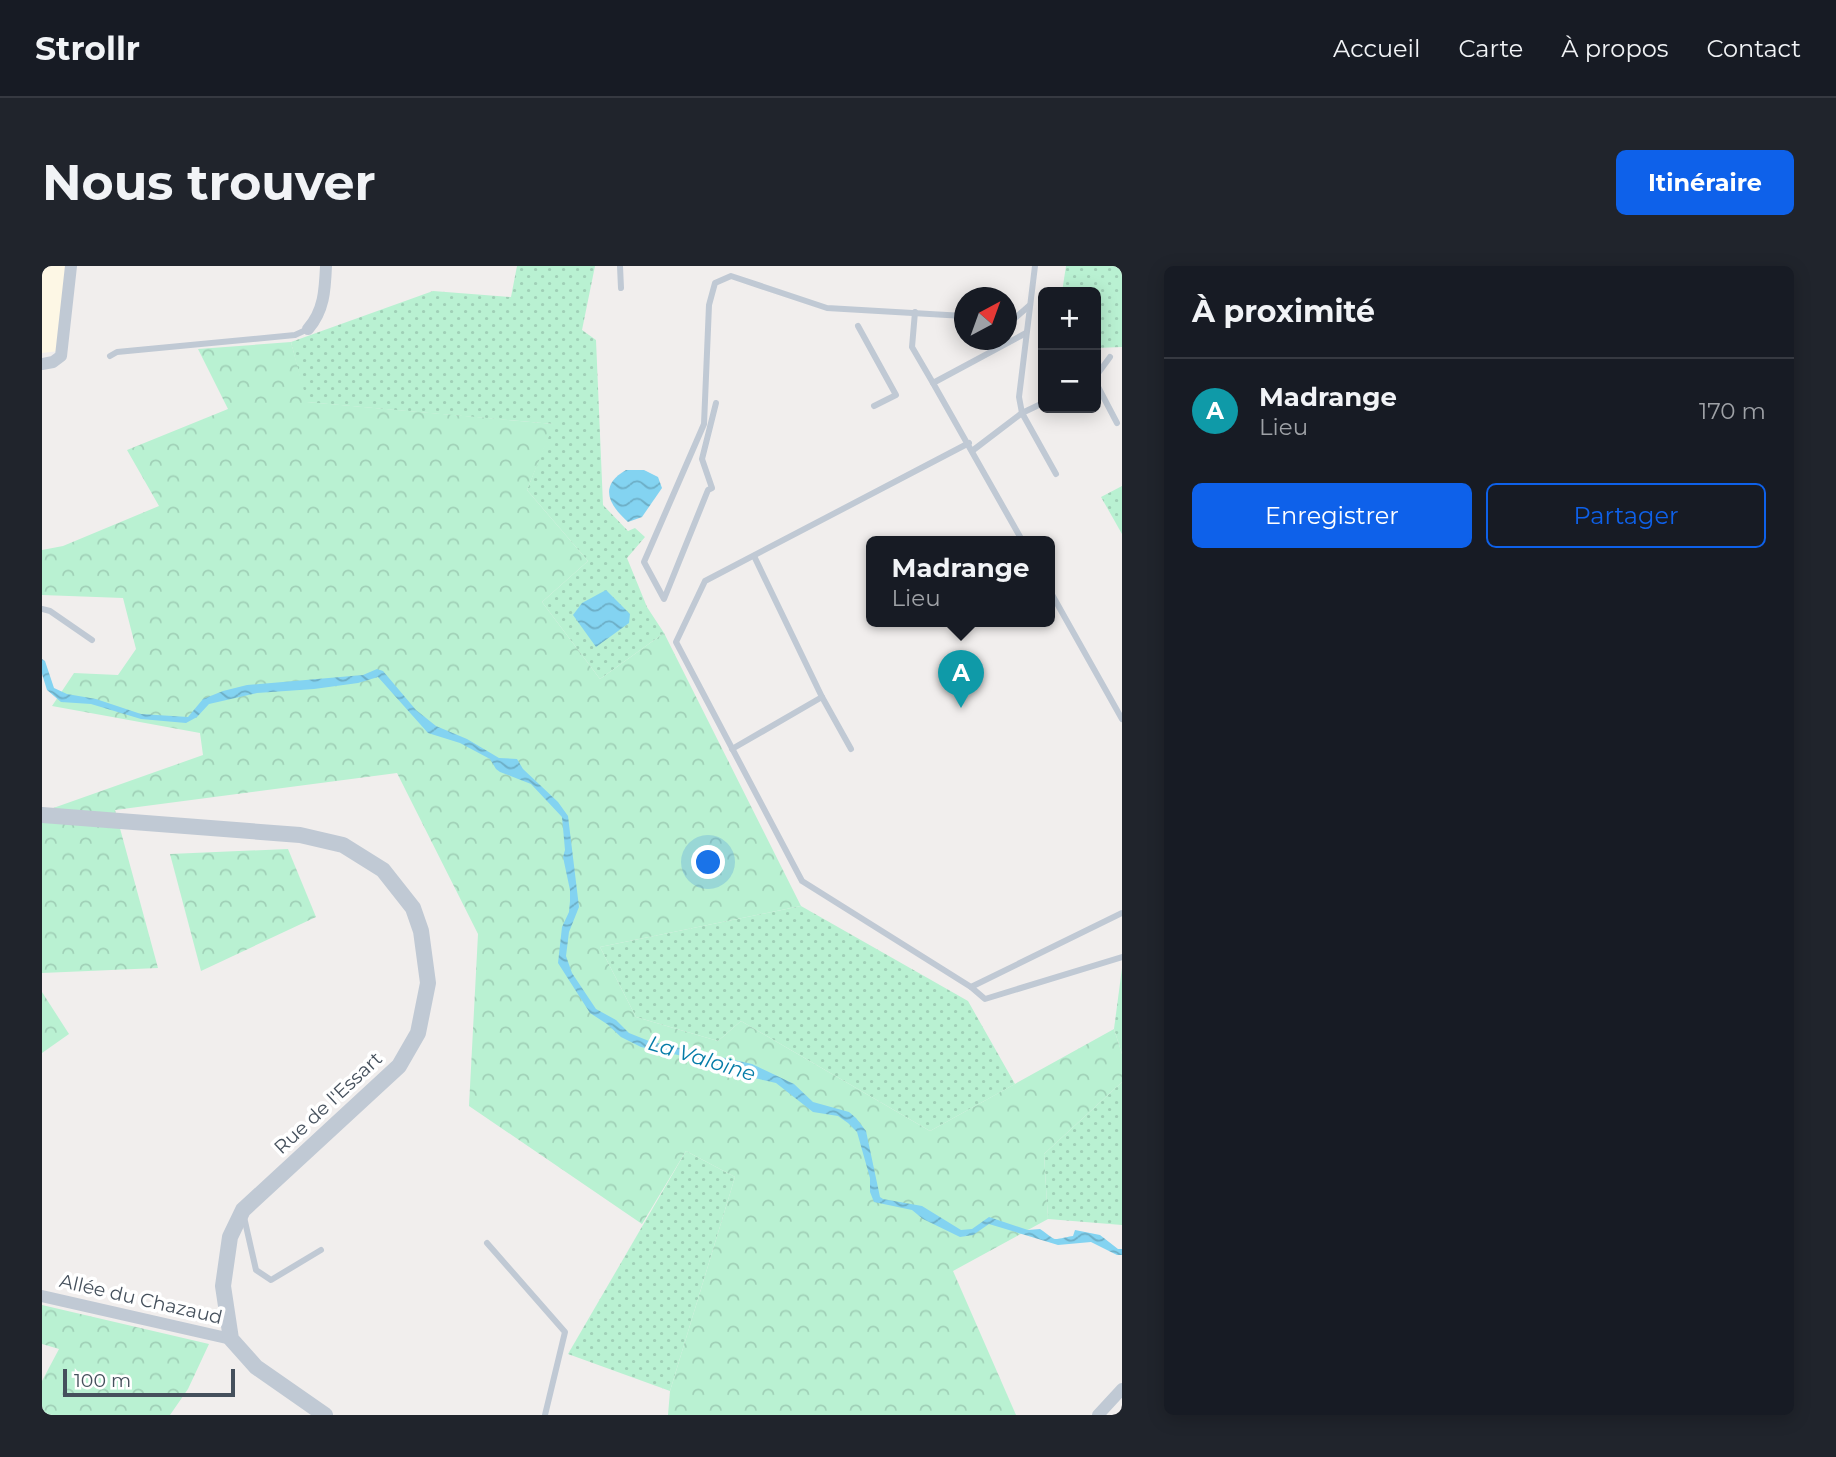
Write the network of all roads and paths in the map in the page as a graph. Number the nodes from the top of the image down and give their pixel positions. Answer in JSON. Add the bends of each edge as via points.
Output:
{"nodes":[{"id":1,"x":71,"y":266,"type":"edge"},
{"id":2,"x":326,"y":266,"type":"edge"},
{"id":3,"x":620,"y":266,"type":"edge"},
{"id":4,"x":1035,"y":266,"type":"edge"},
{"id":5,"x":621,"y":288,"type":"dead end"},
{"id":6,"x":1030,"y":305,"type":"junction"},
{"id":7,"x":915,"y":312,"type":"junction"},
{"id":8,"x":954,"y":315,"type":"edge"},
{"id":9,"x":1017,"y":316,"type":"edge"},
{"id":10,"x":858,"y":326,"type":"dead end"},
{"id":11,"x":308,"y":330,"type":"joint"},
{"id":12,"x":1026,"y":333,"type":"junction"},
{"id":13,"x":110,"y":356,"type":"dead end"},
{"id":14,"x":1110,"y":357,"type":"dead end"},
{"id":15,"x":42,"y":364,"type":"edge"},
{"id":16,"x":1101,"y":369,"type":"edge"},
{"id":17,"x":933,"y":383,"type":"junction"},
{"id":18,"x":1101,"y":393,"type":"edge"},
{"id":19,"x":716,"y":403,"type":"dead end"},
{"id":20,"x":874,"y":406,"type":"dead end"},
{"id":21,"x":1038,"y":406,"type":"edge"},
{"id":22,"x":1022,"y":414,"type":"junction"},
{"id":23,"x":1117,"y":423,"type":"dead end"},
{"id":24,"x":969,"y":443,"type":"junction"},
{"id":25,"x":972,"y":451,"type":"junction"},
{"id":26,"x":1056,"y":474,"type":"dead end"},
{"id":27,"x":1020,"y":536,"type":"edge"},
{"id":28,"x":754,"y":556,"type":"junction"},
{"id":29,"x":1055,"y":600,"type":"edge"},
{"id":30,"x":42,"y":610,"type":"edge"},
{"id":31,"x":92,"y":640,"type":"dead end"},
{"id":32,"x":822,"y":696,"type":"junction"},
{"id":33,"x":1122,"y":719,"type":"edge"},
{"id":34,"x":732,"y":749,"type":"junction"},
{"id":35,"x":851,"y":749,"type":"dead end"},
{"id":36,"x":42,"y":814,"type":"edge"},
{"id":37,"x":1122,"y":913,"type":"edge"},
{"id":38,"x":1122,"y":957,"type":"edge"},
{"id":39,"x":971,"y":987,"type":"junction"},
{"id":40,"x":243,"y":1210,"type":"junction"},
{"id":41,"x":487,"y":1243,"type":"dead end"},
{"id":42,"x":321,"y":1250,"type":"dead end"},
{"id":43,"x":42,"y":1296,"type":"edge"},
{"id":44,"x":231,"y":1339,"type":"junction"},
{"id":45,"x":1122,"y":1388,"type":"edge"},
{"id":46,"x":325,"y":1415,"type":"edge"},
{"id":47,"x":545,"y":1415,"type":"edge"},
{"id":48,"x":1098,"y":1415,"type":"edge"}],
"edges":[{"from":1,"to":15,"type":"street","via":[[61,356]]},
{"from":2,"to":11,"type":"street","via":[[324,298]]},
{"from":3,"to":5,"type":"lane"},
{"from":4,"to":6,"type":"lane"},
{"from":6,"to":9,"type":"lane"},
{"from":6,"to":12,"type":"lane"},
{"from":7,"to":8,"type":"lane"},
{"from":7,"to":17,"type":"lane","via":[[912,347]]},
{"from":7,"to":19,"type":"lane","via":[[827,308],[731,276],[715,284],[709,305],[704,424],[644,562],[664,599],[712,488],[702,459]]},
{"from":10,"to":20,"type":"lane","via":[[896,396]]},
{"from":11,"to":13,"type":"lane"},
{"from":12,"to":17,"type":"lane"},
{"from":12,"to":22,"type":"lane","via":[[1019,397]]},
{"from":14,"to":16,"type":"lane"},
{"from":17,"to":24,"type":"lane"},
{"from":18,"to":23,"type":"lane"},
{"from":21,"to":22,"type":"lane"},
{"from":22,"to":25,"type":"lane"},
{"from":22,"to":26,"type":"lane"},
{"from":24,"to":25,"type":"lane"},
{"from":24,"to":28,"type":"lane"},
{"from":25,"to":27,"type":"lane"},
{"from":28,"to":32,"type":"lane"},
{"from":28,"to":34,"type":"lane","via":[[705,581],[676,642]]},
{"from":29,"to":33,"type":"lane"},
{"from":30,"to":31,"type":"lane"},
{"from":32,"to":34,"type":"lane"},
{"from":32,"to":35,"type":"lane"},
{"from":34,"to":39,"type":"lane","via":[[802,881]]},
{"from":36,"to":40,"type":"street","name":"Rue de l'Essart","via":[[300,835],[342,845],[383,870],[413,908],[428,983],[418,1033],[399,1066]]},
{"from":37,"to":39,"type":"lane"},
{"from":38,"to":39,"type":"lane","via":[[985,999]]},
{"from":40,"to":42,"type":"lane","via":[[256,1270],[271,1280]]},
{"from":40,"to":44,"type":"street","name":"Rue de l'Essart","via":[[230,1237],[223,1286]]},
{"from":41,"to":47,"type":"lane","via":[[565,1332]]},
{"from":43,"to":44,"type":"street","name":"Allée du Chazaud"},
{"from":44,"to":46,"type":"street","via":[[256,1367]]},
{"from":45,"to":48,"type":"street"}]}
